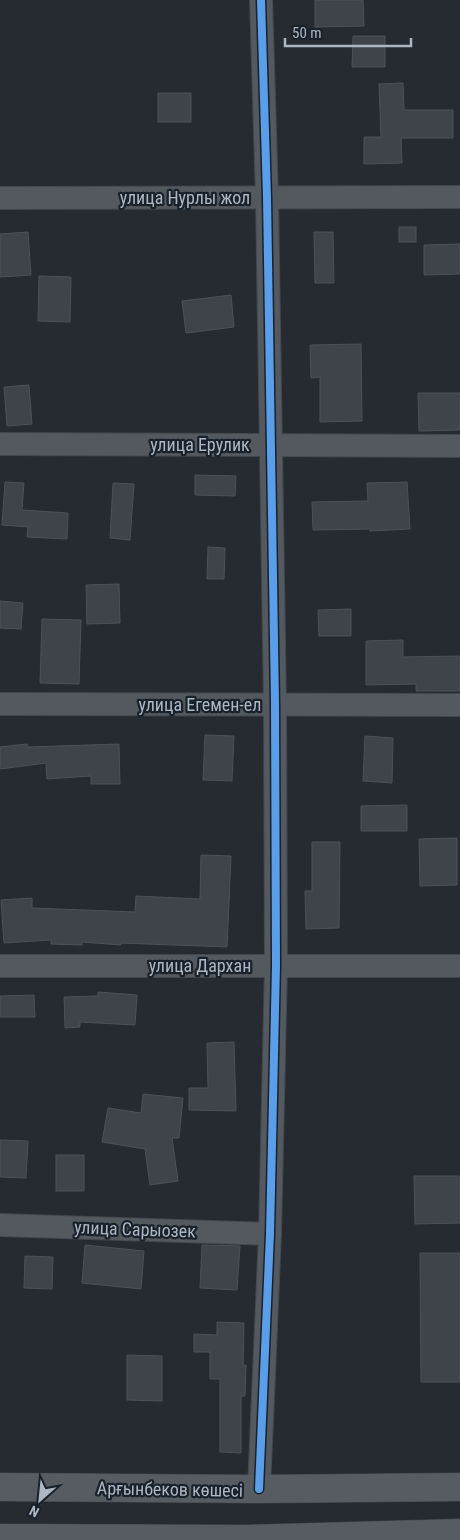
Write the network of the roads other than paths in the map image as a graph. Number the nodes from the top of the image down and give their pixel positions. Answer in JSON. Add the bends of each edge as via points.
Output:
{"nodes":[{"id":1,"x":261,"y":0,"type":"edge"},
{"id":2,"x":267,"y":196,"type":"junction"},
{"id":3,"x":460,"y":197,"type":"edge"},
{"id":4,"x":0,"y":198,"type":"edge"},
{"id":5,"x":0,"y":444,"type":"edge"},
{"id":6,"x":270,"y":444,"type":"junction"},
{"id":7,"x":460,"y":446,"type":"edge"},
{"id":8,"x":0,"y":704,"type":"edge"},
{"id":9,"x":274,"y":704,"type":"junction"},
{"id":10,"x":460,"y":705,"type":"edge"},
{"id":11,"x":276,"y":965,"type":"junction"},
{"id":12,"x":0,"y":966,"type":"edge"},
{"id":13,"x":460,"y":966,"type":"edge"},
{"id":14,"x":0,"y":1225,"type":"edge"},
{"id":15,"x":270,"y":1234,"type":"junction"},
{"id":16,"x":0,"y":1487,"type":"edge"},
{"id":17,"x":460,"y":1488,"type":"edge"},
{"id":18,"x":259,"y":1489,"type":"junction"},
{"id":19,"x":460,"y":1533,"type":"edge"},
{"id":20,"x":0,"y":1538,"type":"edge"},
{"id":21,"x":249,"y":1539,"type":"edge"}],
"edges":[{"from":1,"to":2,"type":"street"},
{"from":2,"to":3,"type":"street","name":"улица Нурлы жол"},
{"from":2,"to":4,"type":"street","name":"улица Нурлы жол"},
{"from":2,"to":6,"type":"street"},
{"from":5,"to":6,"type":"street","name":"улица Ерулик"},
{"from":6,"to":7,"type":"street","name":"улица Ерулик"},
{"from":6,"to":9,"type":"street"},
{"from":8,"to":9,"type":"street","name":"улица Егемен-ел"},
{"from":9,"to":10,"type":"street","name":"улица Егемен-ел"},
{"from":9,"to":11,"type":"street"},
{"from":11,"to":12,"type":"street","name":"улица Дархан"},
{"from":11,"to":13,"type":"street","name":"улица Дархан"},
{"from":11,"to":15,"type":"street"},
{"from":14,"to":15,"type":"street","name":"улица Сарыозек"},
{"from":15,"to":18,"type":"street"},
{"from":16,"to":18,"type":"main road","name":"Арғынбеков көшесі"},
{"from":17,"to":18,"type":"main road","name":"Арғынбеков көшесі"},
{"from":19,"to":21,"type":"main road"},
{"from":20,"to":21,"type":"main road"}]}
